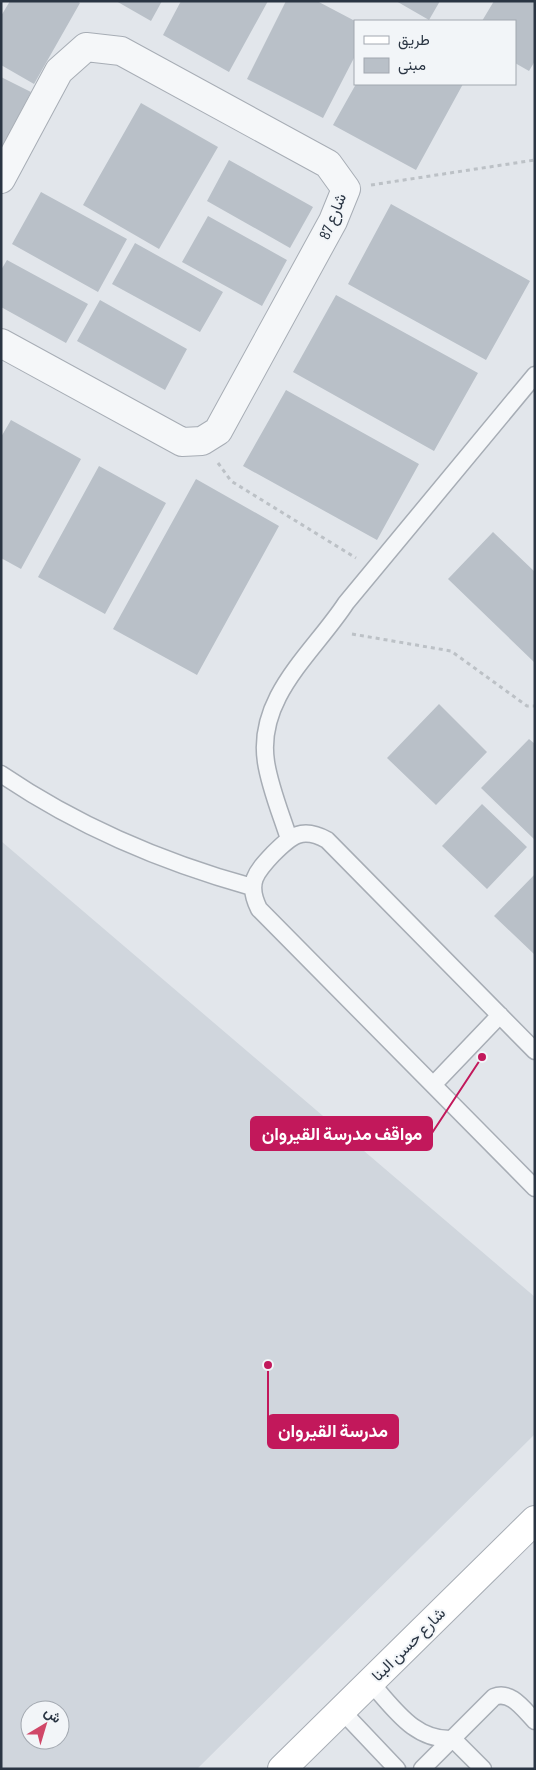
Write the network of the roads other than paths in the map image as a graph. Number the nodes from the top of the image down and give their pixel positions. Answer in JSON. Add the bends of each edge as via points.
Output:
{"nodes":[{"id":1,"x":1,"y":178,"type":"edge"},
{"id":2,"x":1,"y":343,"type":"edge"},
{"id":3,"x":535,"y":375,"type":"edge"},
{"id":4,"x":1,"y":774,"type":"edge"},
{"id":5,"x":289,"y":839,"type":"junction"},
{"id":6,"x":252,"y":887,"type":"junction"},
{"id":7,"x":500,"y":1015,"type":"junction"},
{"id":8,"x":535,"y":1051,"type":"edge"},
{"id":9,"x":434,"y":1084,"type":"junction"},
{"id":10,"x":535,"y":1188,"type":"edge"},
{"id":11,"x":535,"y":1520,"type":"edge"},
{"id":12,"x":370,"y":1682,"type":"junction"},
{"id":13,"x":342,"y":1710,"type":"junction"},
{"id":14,"x":535,"y":1721,"type":"edge"},
{"id":15,"x":453,"y":1739,"type":"junction"},
{"id":16,"x":282,"y":1769,"type":"edge"},
{"id":17,"x":397,"y":1769,"type":"edge"},
{"id":18,"x":422,"y":1769,"type":"edge"},
{"id":19,"x":483,"y":1769,"type":"edge"}],
"edges":[{"from":1,"to":2,"type":"street","name":"شارع 87","via":[[59,71],[86,47],[130,55],[328,164],[346,189],[334,221],[218,431],[202,440],[182,442]]},
{"from":3,"to":5,"type":"lane","via":[[346,603],[281,688],[272,706],[264,745]]},
{"from":4,"to":6,"type":"lane","via":[[69,817],[113,839],[205,874]]},
{"from":5,"to":6,"type":"lane","via":[[260,868]]},
{"from":5,"to":7,"type":"lane","via":[[308,833],[327,840]]},
{"from":6,"to":9,"type":"lane","via":[[259,909]]},
{"from":7,"to":8,"type":"lane"},
{"from":7,"to":9,"type":"lane"},
{"from":9,"to":10,"type":"lane"},
{"from":11,"to":12,"type":"street","name":"شارع حسن البنا"},
{"from":12,"to":13,"type":"street","name":"شارع حسن البنا"},
{"from":12,"to":15,"type":"lane","via":[[414,1729],[432,1738]]},
{"from":13,"to":16,"type":"street","name":"شارع حسن البنا"},
{"from":13,"to":17,"type":"lane"},
{"from":14,"to":15,"type":"lane","via":[[511,1698],[500,1694]]},
{"from":15,"to":18,"type":"lane"},
{"from":15,"to":19,"type":"lane"}]}
